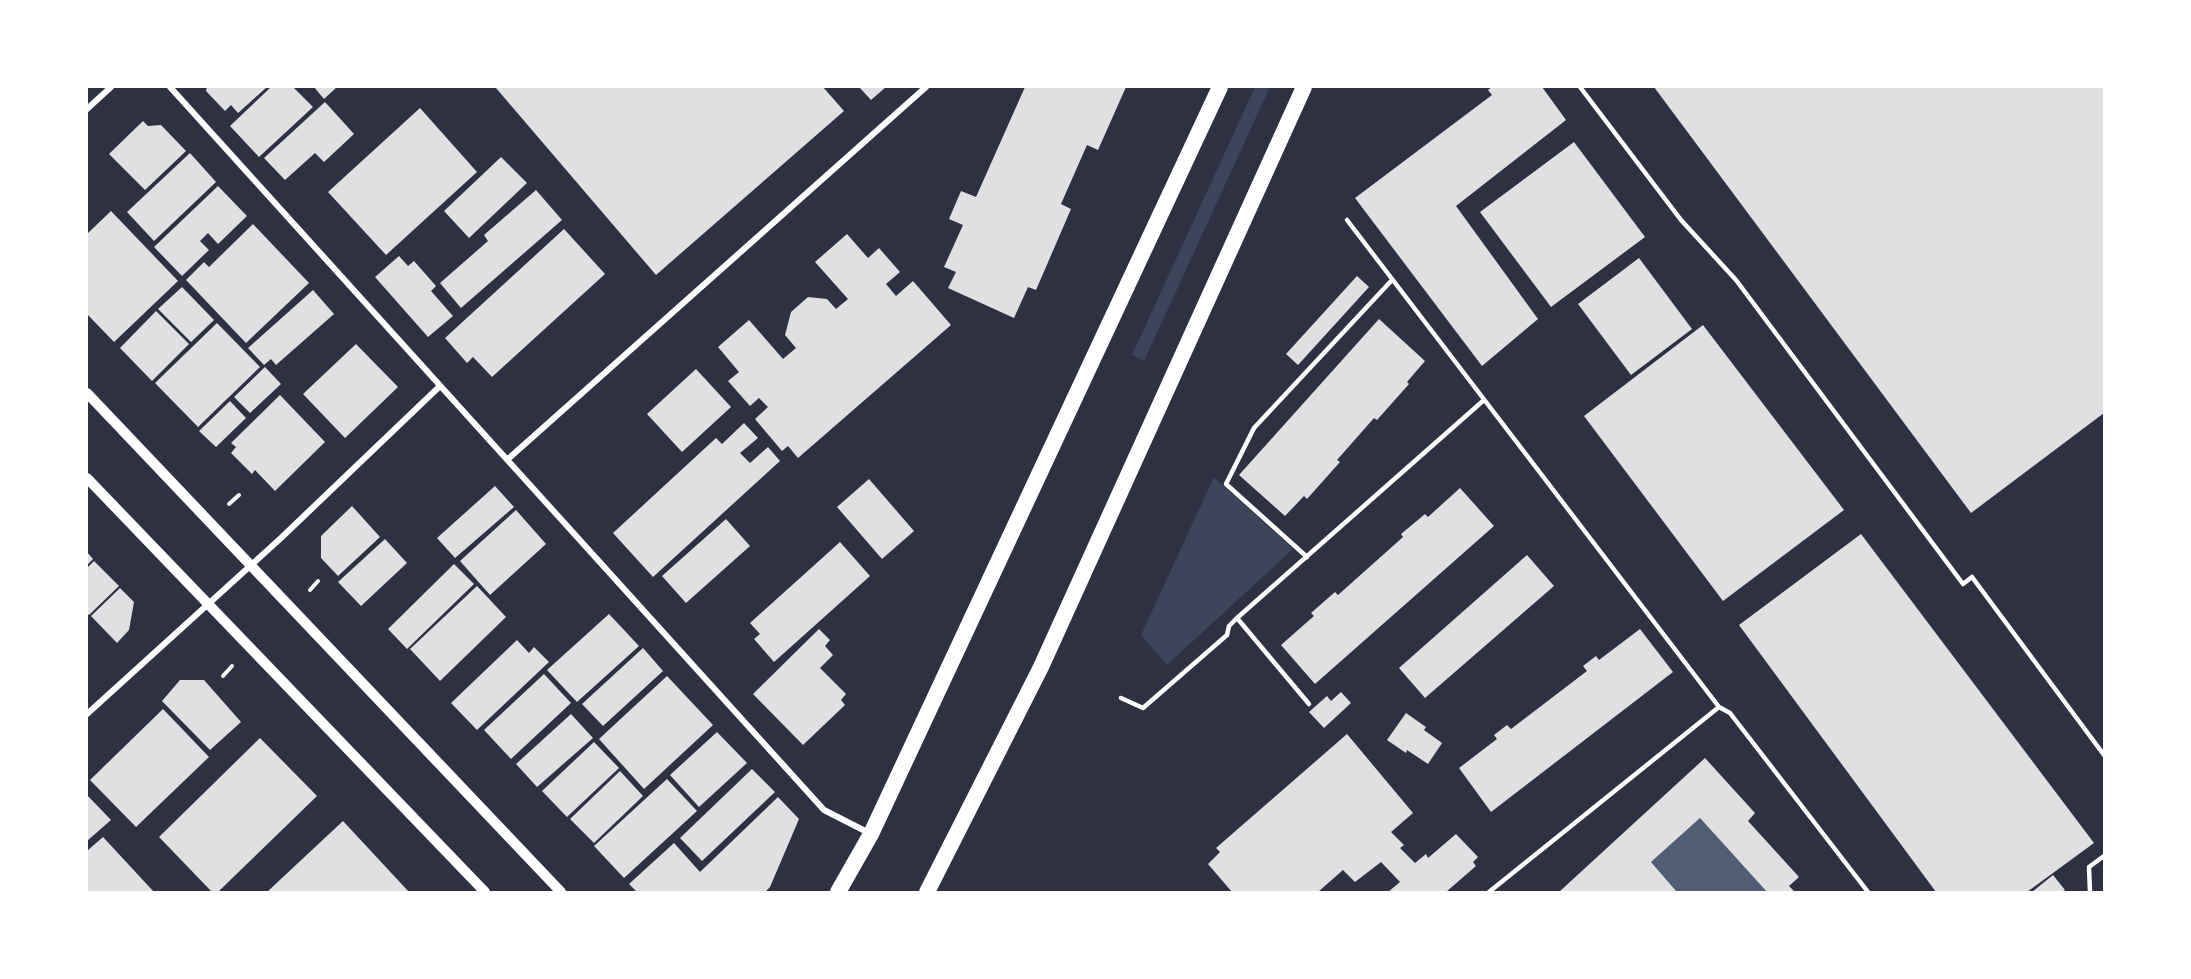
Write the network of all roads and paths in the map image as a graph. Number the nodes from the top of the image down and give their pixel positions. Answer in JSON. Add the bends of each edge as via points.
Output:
{"nodes":[{"id":1,"x":111,"y":87,"type":"edge"},
{"id":2,"x":170,"y":87,"type":"edge"},
{"id":3,"x":926,"y":87,"type":"edge"},
{"id":4,"x":1220,"y":87,"type":"edge"},
{"id":5,"x":1304,"y":87,"type":"edge"},
{"id":6,"x":1580,"y":87,"type":"edge"},
{"id":7,"x":87,"y":109,"type":"edge"},
{"id":8,"x":1347,"y":220,"type":"dead end"},
{"id":9,"x":1392,"y":280,"type":"junction"},
{"id":10,"x":440,"y":386,"type":"junction"},
{"id":11,"x":87,"y":393,"type":"edge"},
{"id":12,"x":1484,"y":400,"type":"junction"},
{"id":13,"x":508,"y":459,"type":"junction"},
{"id":14,"x":87,"y":478,"type":"edge"},
{"id":15,"x":239,"y":495,"type":"dead end"},
{"id":16,"x":228,"y":505,"type":"dead end"},
{"id":17,"x":1307,"y":557,"type":"junction"},
{"id":18,"x":250,"y":566,"type":"junction"},
{"id":19,"x":318,"y":581,"type":"dead end"},
{"id":20,"x":310,"y":591,"type":"dead end"},
{"id":21,"x":209,"y":604,"type":"junction"},
{"id":22,"x":1237,"y":618,"type":"junction"},
{"id":23,"x":235,"y":664,"type":"dead end"},
{"id":24,"x":223,"y":676,"type":"dead end"},
{"id":25,"x":1121,"y":698,"type":"dead end"},
{"id":26,"x":1309,"y":704,"type":"dead end"},
{"id":27,"x":1719,"y":706,"type":"junction"},
{"id":28,"x":87,"y":714,"type":"edge"},
{"id":29,"x":2104,"y":755,"type":"edge"},
{"id":30,"x":871,"y":834,"type":"junction"},
{"id":31,"x":2104,"y":856,"type":"edge"},
{"id":32,"x":485,"y":892,"type":"edge"},
{"id":33,"x":561,"y":892,"type":"edge"},
{"id":34,"x":838,"y":892,"type":"edge"},
{"id":35,"x":927,"y":892,"type":"edge"},
{"id":36,"x":1489,"y":892,"type":"edge"},
{"id":37,"x":1868,"y":892,"type":"edge"},
{"id":38,"x":2090,"y":892,"type":"edge"}],
"edges":[{"from":1,"to":7,"type":"street"},
{"from":2,"to":10,"type":"street"},
{"from":3,"to":13,"type":"street"},
{"from":4,"to":30,"type":"highway"},
{"from":5,"to":35,"type":"highway","via":[[1041,667]]},
{"from":6,"to":29,"type":"lane","via":[[1681,220],[1736,280],[1963,584],[1972,577]]},
{"from":8,"to":9,"type":"lane"},
{"from":9,"to":12,"type":"lane"},
{"from":9,"to":17,"type":"lane","via":[[1254,428],[1226,484]]},
{"from":10,"to":13,"type":"street"},
{"from":10,"to":18,"type":"street"},
{"from":11,"to":18,"type":"street"},
{"from":12,"to":17,"type":"lane"},
{"from":12,"to":27,"type":"lane"},
{"from":13,"to":30,"type":"street","via":[[824,810]]},
{"from":14,"to":21,"type":"street"},
{"from":15,"to":16,"type":"path"},
{"from":17,"to":22,"type":"lane"},
{"from":18,"to":21,"type":"street"},
{"from":18,"to":33,"type":"street"},
{"from":19,"to":20,"type":"path"},
{"from":21,"to":28,"type":"street"},
{"from":21,"to":32,"type":"street"},
{"from":22,"to":25,"type":"lane","via":[[1227,635],[1143,708]]},
{"from":22,"to":26,"type":"lane"},
{"from":23,"to":24,"type":"path"},
{"from":27,"to":36,"type":"lane"},
{"from":27,"to":37,"type":"lane","via":[[1730,713]]},
{"from":30,"to":34,"type":"highway"},
{"from":31,"to":38,"type":"lane","via":[[2089,867]]}]}
